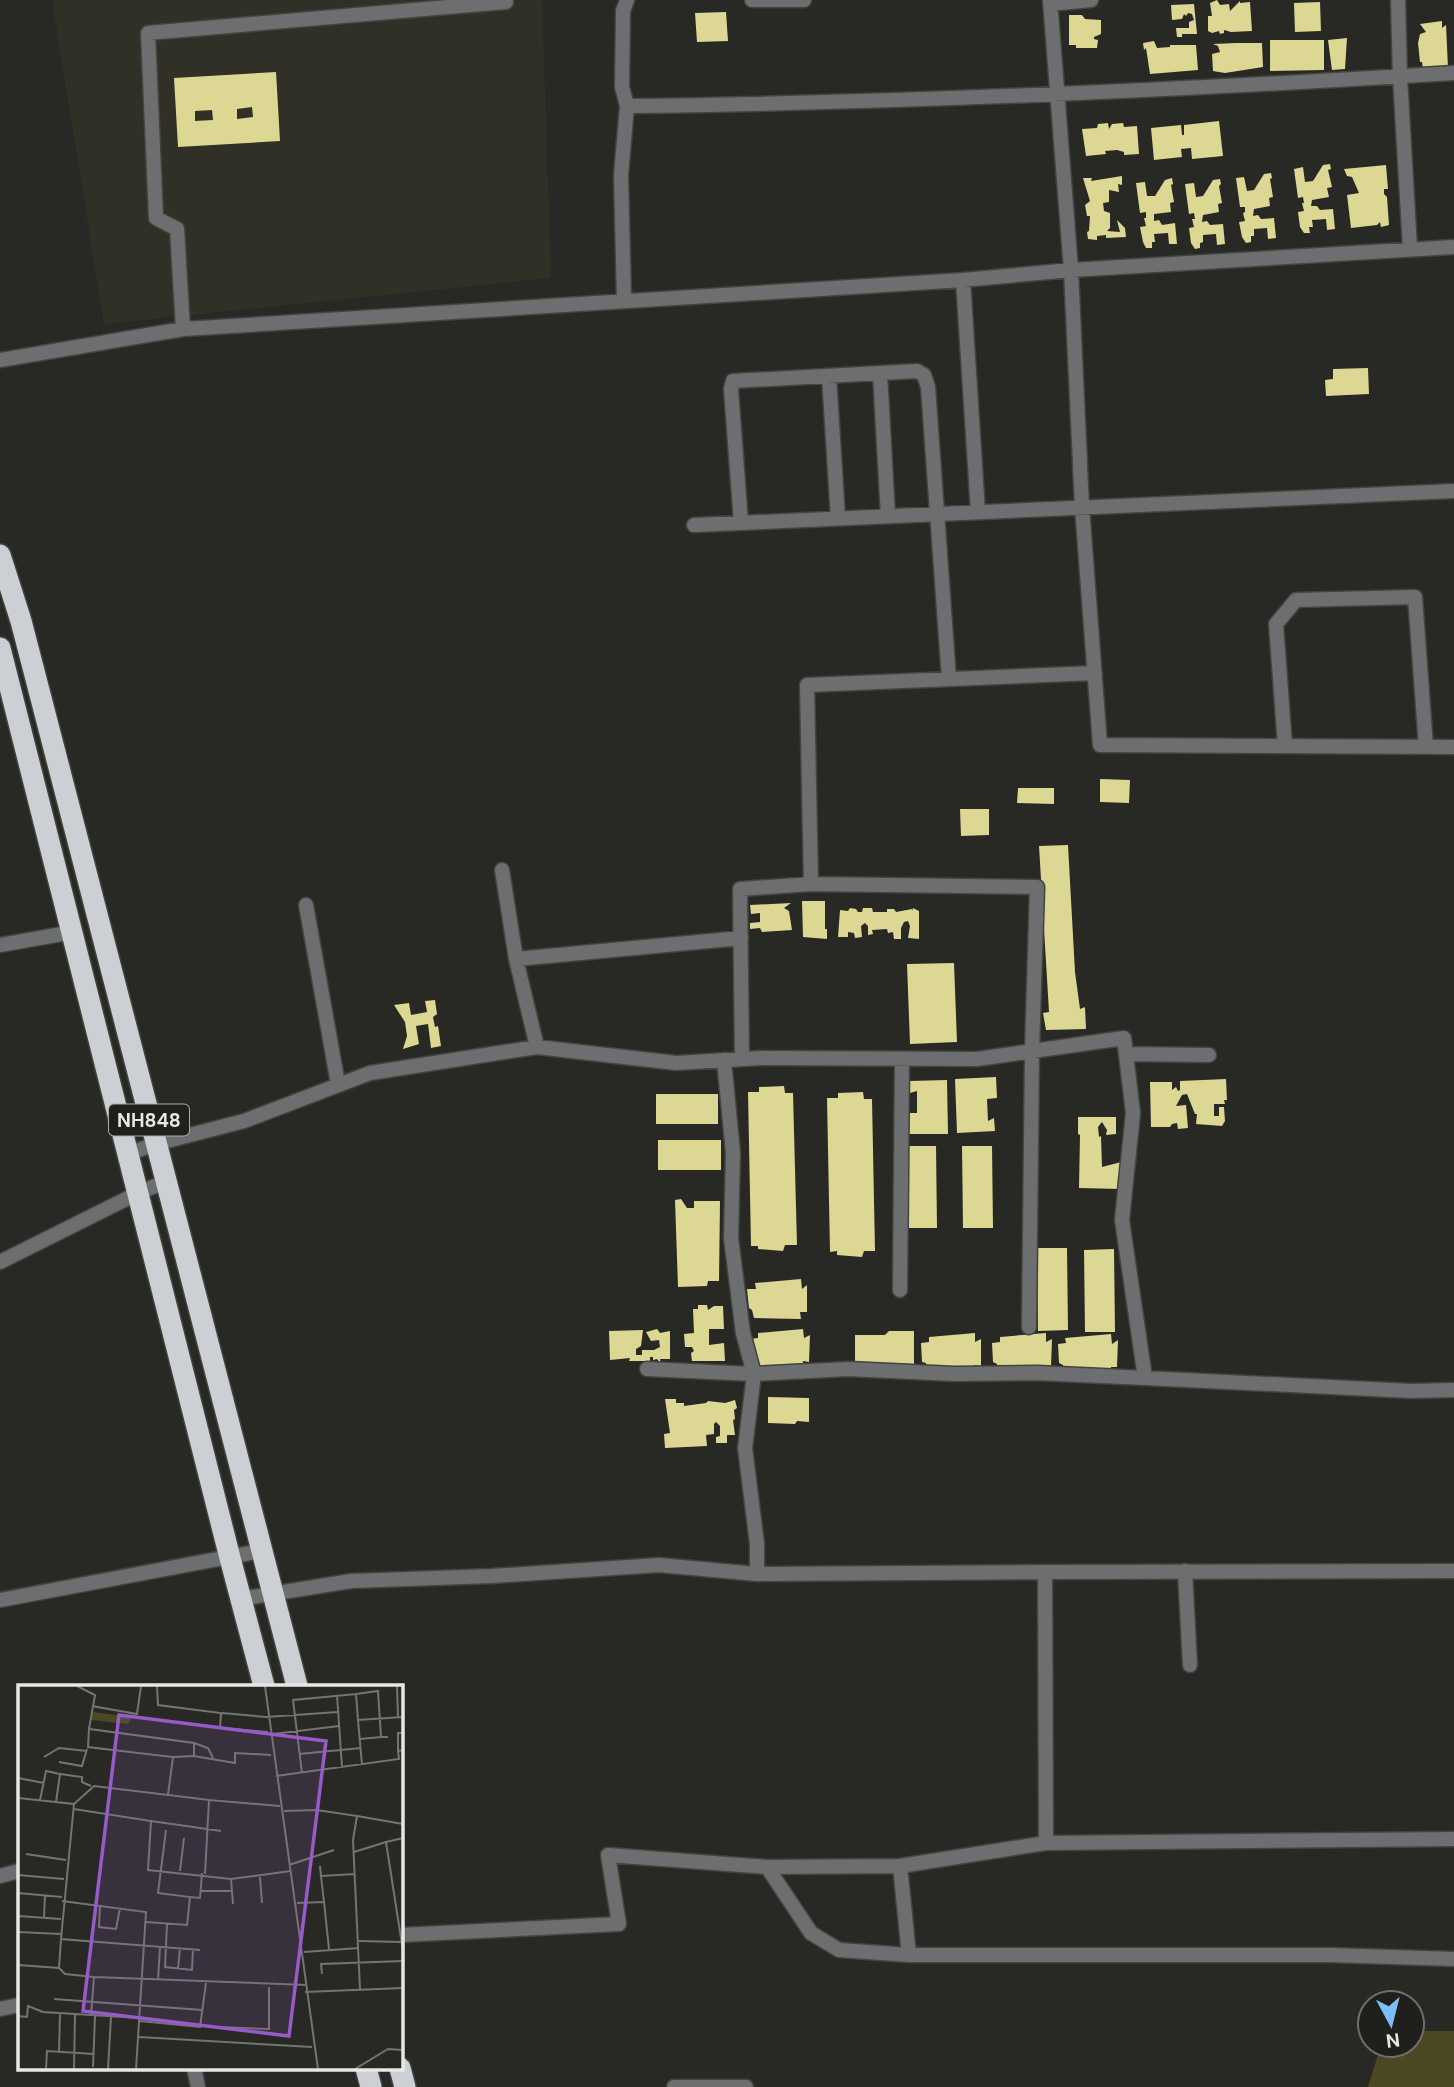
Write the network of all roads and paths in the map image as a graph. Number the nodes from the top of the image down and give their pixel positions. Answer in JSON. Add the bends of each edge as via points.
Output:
{"nodes":[{"id":1,"x":627,"y":0,"type":"edge"},
{"id":2,"x":752,"y":0,"type":"edge"},
{"id":3,"x":804,"y":0,"type":"edge"},
{"id":4,"x":1091,"y":0,"type":"edge"},
{"id":5,"x":1398,"y":0,"type":"edge"},
{"id":6,"x":506,"y":2,"type":"edge"},
{"id":7,"x":1050,"y":2,"type":"edge"},
{"id":8,"x":1454,"y":73,"type":"edge"},
{"id":9,"x":1399,"y":76,"type":"junction"},
{"id":10,"x":1058,"y":94,"type":"junction"},
{"id":11,"x":627,"y":106,"type":"junction"},
{"id":12,"x":1454,"y":247,"type":"edge"},
{"id":13,"x":1410,"y":248,"type":"junction"},
{"id":14,"x":1071,"y":270,"type":"junction"},
{"id":15,"x":963,"y":280,"type":"junction"},
{"id":16,"x":624,"y":300,"type":"junction"},
{"id":17,"x":183,"y":329,"type":"junction"},
{"id":18,"x":0,"y":360,"type":"edge"},
{"id":19,"x":880,"y":373,"type":"junction"},
{"id":20,"x":829,"y":376,"type":"junction"},
{"id":21,"x":1454,"y":491,"type":"edge"},
{"id":22,"x":1082,"y":507,"type":"junction"},
{"id":23,"x":978,"y":512,"type":"junction"},
{"id":24,"x":938,"y":514,"type":"junction"},
{"id":25,"x":888,"y":516,"type":"junction"},
{"id":26,"x":838,"y":518,"type":"junction"},
{"id":27,"x":741,"y":523,"type":"junction"},
{"id":28,"x":695,"y":525,"type":"dead end"},
{"id":29,"x":0,"y":555,"type":"edge"},
{"id":30,"x":0,"y":648,"type":"edge"},
{"id":31,"x":1095,"y":673,"type":"junction"},
{"id":32,"x":949,"y":679,"type":"junction"},
{"id":33,"x":1285,"y":746,"type":"junction"},
{"id":34,"x":1426,"y":747,"type":"junction"},
{"id":35,"x":1454,"y":747,"type":"edge"},
{"id":36,"x":502,"y":870,"type":"dead end"},
{"id":37,"x":811,"y":884,"type":"junction"},
{"id":38,"x":306,"y":905,"type":"dead end"},
{"id":39,"x":73,"y":932,"type":"junction"},
{"id":40,"x":741,"y":938,"type":"junction"},
{"id":41,"x":0,"y":945,"type":"edge"},
{"id":42,"x":516,"y":959,"type":"junction"},
{"id":43,"x":537,"y":1046,"type":"junction"},
{"id":44,"x":1032,"y":1051,"type":"junction"},
{"id":45,"x":1126,"y":1054,"type":"junction"},
{"id":46,"x":1209,"y":1055,"type":"dead end"},
{"id":47,"x":743,"y":1059,"type":"junction"},
{"id":48,"x":902,"y":1059,"type":"junction"},
{"id":49,"x":724,"y":1060,"type":"junction"},
{"id":50,"x":338,"y":1084,"type":"junction"},
{"id":51,"x":155,"y":1144,"type":"junction"},
{"id":52,"x":128,"y":1154,"type":"junction"},
{"id":53,"x":165,"y":1182,"type":"junction"},
{"id":54,"x":138,"y":1193,"type":"junction"},
{"id":55,"x":0,"y":1262,"type":"edge"},
{"id":56,"x":900,"y":1290,"type":"dead end"},
{"id":57,"x":197,"y":1306,"type":"junction"},
{"id":58,"x":168,"y":1313,"type":"junction"},
{"id":59,"x":1029,"y":1327,"type":"dead end"},
{"id":60,"x":647,"y":1369,"type":"dead end"},
{"id":61,"x":754,"y":1374,"type":"junction"},
{"id":62,"x":1145,"y":1378,"type":"junction"},
{"id":63,"x":1454,"y":1390,"type":"edge"},
{"id":64,"x":230,"y":1436,"type":"junction"},
{"id":65,"x":201,"y":1443,"type":"junction"},
{"id":66,"x":260,"y":1551,"type":"junction"},
{"id":67,"x":230,"y":1559,"type":"junction"},
{"id":68,"x":1185,"y":1571,"type":"junction"},
{"id":69,"x":1454,"y":1571,"type":"edge"},
{"id":70,"x":1045,"y":1572,"type":"junction"},
{"id":71,"x":757,"y":1574,"type":"junction"},
{"id":72,"x":271,"y":1592,"type":"junction"},
{"id":73,"x":240,"y":1599,"type":"junction"},
{"id":74,"x":0,"y":1600,"type":"edge"},
{"id":75,"x":1190,"y":1665,"type":"dead end"},
{"id":76,"x":264,"y":1685,"type":"edge"},
{"id":77,"x":297,"y":1685,"type":"edge"},
{"id":78,"x":1454,"y":1839,"type":"edge"},
{"id":79,"x":1046,"y":1843,"type":"junction"},
{"id":80,"x":900,"y":1866,"type":"junction"},
{"id":81,"x":767,"y":1867,"type":"junction"},
{"id":82,"x":18,"y":1871,"type":"edge"},
{"id":83,"x":0,"y":1876,"type":"edge"},
{"id":84,"x":402,"y":1935,"type":"edge"},
{"id":85,"x":909,"y":1955,"type":"junction"},
{"id":86,"x":1454,"y":1959,"type":"edge"},
{"id":87,"x":18,"y":2005,"type":"edge"},
{"id":88,"x":0,"y":2009,"type":"edge"},
{"id":89,"x":401,"y":2070,"type":"edge"},
{"id":90,"x":405,"y":2087,"type":"edge"},
{"id":91,"x":674,"y":2087,"type":"edge"},
{"id":92,"x":746,"y":2087,"type":"edge"}],
"edges":[{"from":1,"to":11,"type":"street","via":[[622,87]]},
{"from":2,"to":3,"type":"street"},
{"from":4,"to":7,"type":"street"},
{"from":5,"to":9,"type":"street"},
{"from":6,"to":17,"type":"street","via":[[148,33],[156,218],[177,229]]},
{"from":7,"to":10,"type":"street"},
{"from":8,"to":9,"type":"street"},
{"from":9,"to":10,"type":"street"},
{"from":9,"to":13,"type":"street"},
{"from":10,"to":11,"type":"street"},
{"from":10,"to":14,"type":"street"},
{"from":11,"to":16,"type":"street","via":[[621,175]]},
{"from":12,"to":13,"type":"street"},
{"from":13,"to":14,"type":"street"},
{"from":14,"to":15,"type":"street"},
{"from":14,"to":22,"type":"street"},
{"from":15,"to":16,"type":"street"},
{"from":15,"to":23,"type":"street"},
{"from":16,"to":17,"type":"street"},
{"from":17,"to":18,"type":"street"},
{"from":19,"to":20,"type":"street"},
{"from":19,"to":24,"type":"street","via":[[917,371],[924,376]]},
{"from":19,"to":25,"type":"street"},
{"from":20,"to":26,"type":"street"},
{"from":20,"to":27,"type":"street","via":[[733,382]]},
{"from":21,"to":22,"type":"street"},
{"from":22,"to":23,"type":"street"},
{"from":22,"to":31,"type":"street"},
{"from":23,"to":24,"type":"street"},
{"from":24,"to":25,"type":"street"},
{"from":24,"to":32,"type":"street"},
{"from":25,"to":26,"type":"street"},
{"from":26,"to":27,"type":"street"},
{"from":27,"to":28,"type":"street"},
{"from":29,"to":51,"type":"highway","number":"NH848","via":[[21,621]]},
{"from":30,"to":39,"type":"highway","number":"NH848"},
{"from":31,"to":32,"type":"street"},
{"from":31,"to":33,"type":"street","via":[[1100,745]]},
{"from":32,"to":37,"type":"street","via":[[807,685]]},
{"from":33,"to":34,"type":"street"},
{"from":33,"to":34,"type":"street","via":[[1276,624],[1296,600],[1415,597]]},
{"from":34,"to":35,"type":"street"},
{"from":36,"to":42,"type":"street"},
{"from":37,"to":40,"type":"street","via":[[740,889]]},
{"from":37,"to":44,"type":"street","via":[[1037,887]]},
{"from":38,"to":50,"type":"street"},
{"from":39,"to":41,"type":"street"},
{"from":39,"to":52,"type":"highway","number":"NH848"},
{"from":40,"to":42,"type":"street"},
{"from":40,"to":47,"type":"street"},
{"from":42,"to":43,"type":"street"},
{"from":43,"to":49,"type":"street","via":[[676,1063]]},
{"from":43,"to":50,"type":"street","via":[[370,1073]]},
{"from":44,"to":45,"type":"street","via":[[1124,1038]]},
{"from":44,"to":48,"type":"street","via":[[977,1059]]},
{"from":44,"to":59,"type":"street"},
{"from":45,"to":46,"type":"street"},
{"from":45,"to":62,"type":"street","via":[[1133,1112],[1122,1220]]},
{"from":47,"to":48,"type":"street"},
{"from":47,"to":49,"type":"street"},
{"from":48,"to":56,"type":"street"},
{"from":49,"to":61,"type":"street","via":[[733,1153],[731,1238],[743,1333]]},
{"from":50,"to":51,"type":"street","via":[[244,1121]]},
{"from":51,"to":52,"type":"street"},
{"from":51,"to":53,"type":"highway","number":"NH848"},
{"from":52,"to":54,"type":"highway","number":"NH848"},
{"from":53,"to":54,"type":"street"},
{"from":53,"to":57,"type":"highway","number":"NH848"},
{"from":54,"to":55,"type":"street"},
{"from":54,"to":58,"type":"highway","number":"NH848"},
{"from":57,"to":58,"type":"highway"},
{"from":57,"to":64,"type":"highway","number":"NH848"},
{"from":58,"to":65,"type":"highway","number":"NH848"},
{"from":60,"to":61,"type":"street"},
{"from":61,"to":62,"type":"street","via":[[848,1369]]},
{"from":61,"to":71,"type":"street","via":[[745,1448]]},
{"from":62,"to":63,"type":"street"},
{"from":64,"to":65,"type":"highway"},
{"from":64,"to":66,"type":"highway","number":"NH848"},
{"from":65,"to":67,"type":"highway","number":"NH848"},
{"from":66,"to":67,"type":"street"},
{"from":66,"to":72,"type":"highway","number":"NH848"},
{"from":67,"to":73,"type":"highway","number":"NH848"},
{"from":67,"to":74,"type":"street"},
{"from":68,"to":69,"type":"street"},
{"from":68,"to":70,"type":"street"},
{"from":68,"to":75,"type":"street"},
{"from":70,"to":71,"type":"street"},
{"from":70,"to":79,"type":"street"},
{"from":71,"to":72,"type":"street","via":[[659,1565],[351,1581]]},
{"from":72,"to":73,"type":"street"},
{"from":72,"to":77,"type":"highway","number":"NH848"},
{"from":73,"to":76,"type":"highway","number":"NH848"},
{"from":78,"to":79,"type":"street"},
{"from":79,"to":80,"type":"street"},
{"from":80,"to":81,"type":"street"},
{"from":80,"to":85,"type":"street"},
{"from":81,"to":84,"type":"street","via":[[608,1855],[619,1924]]},
{"from":81,"to":85,"type":"street","via":[[811,1933],[839,1950]]},
{"from":82,"to":83,"type":"street"},
{"from":85,"to":86,"type":"street"},
{"from":87,"to":88,"type":"street"},
{"from":89,"to":90,"type":"highway"},
{"from":91,"to":92,"type":"street"}]}
